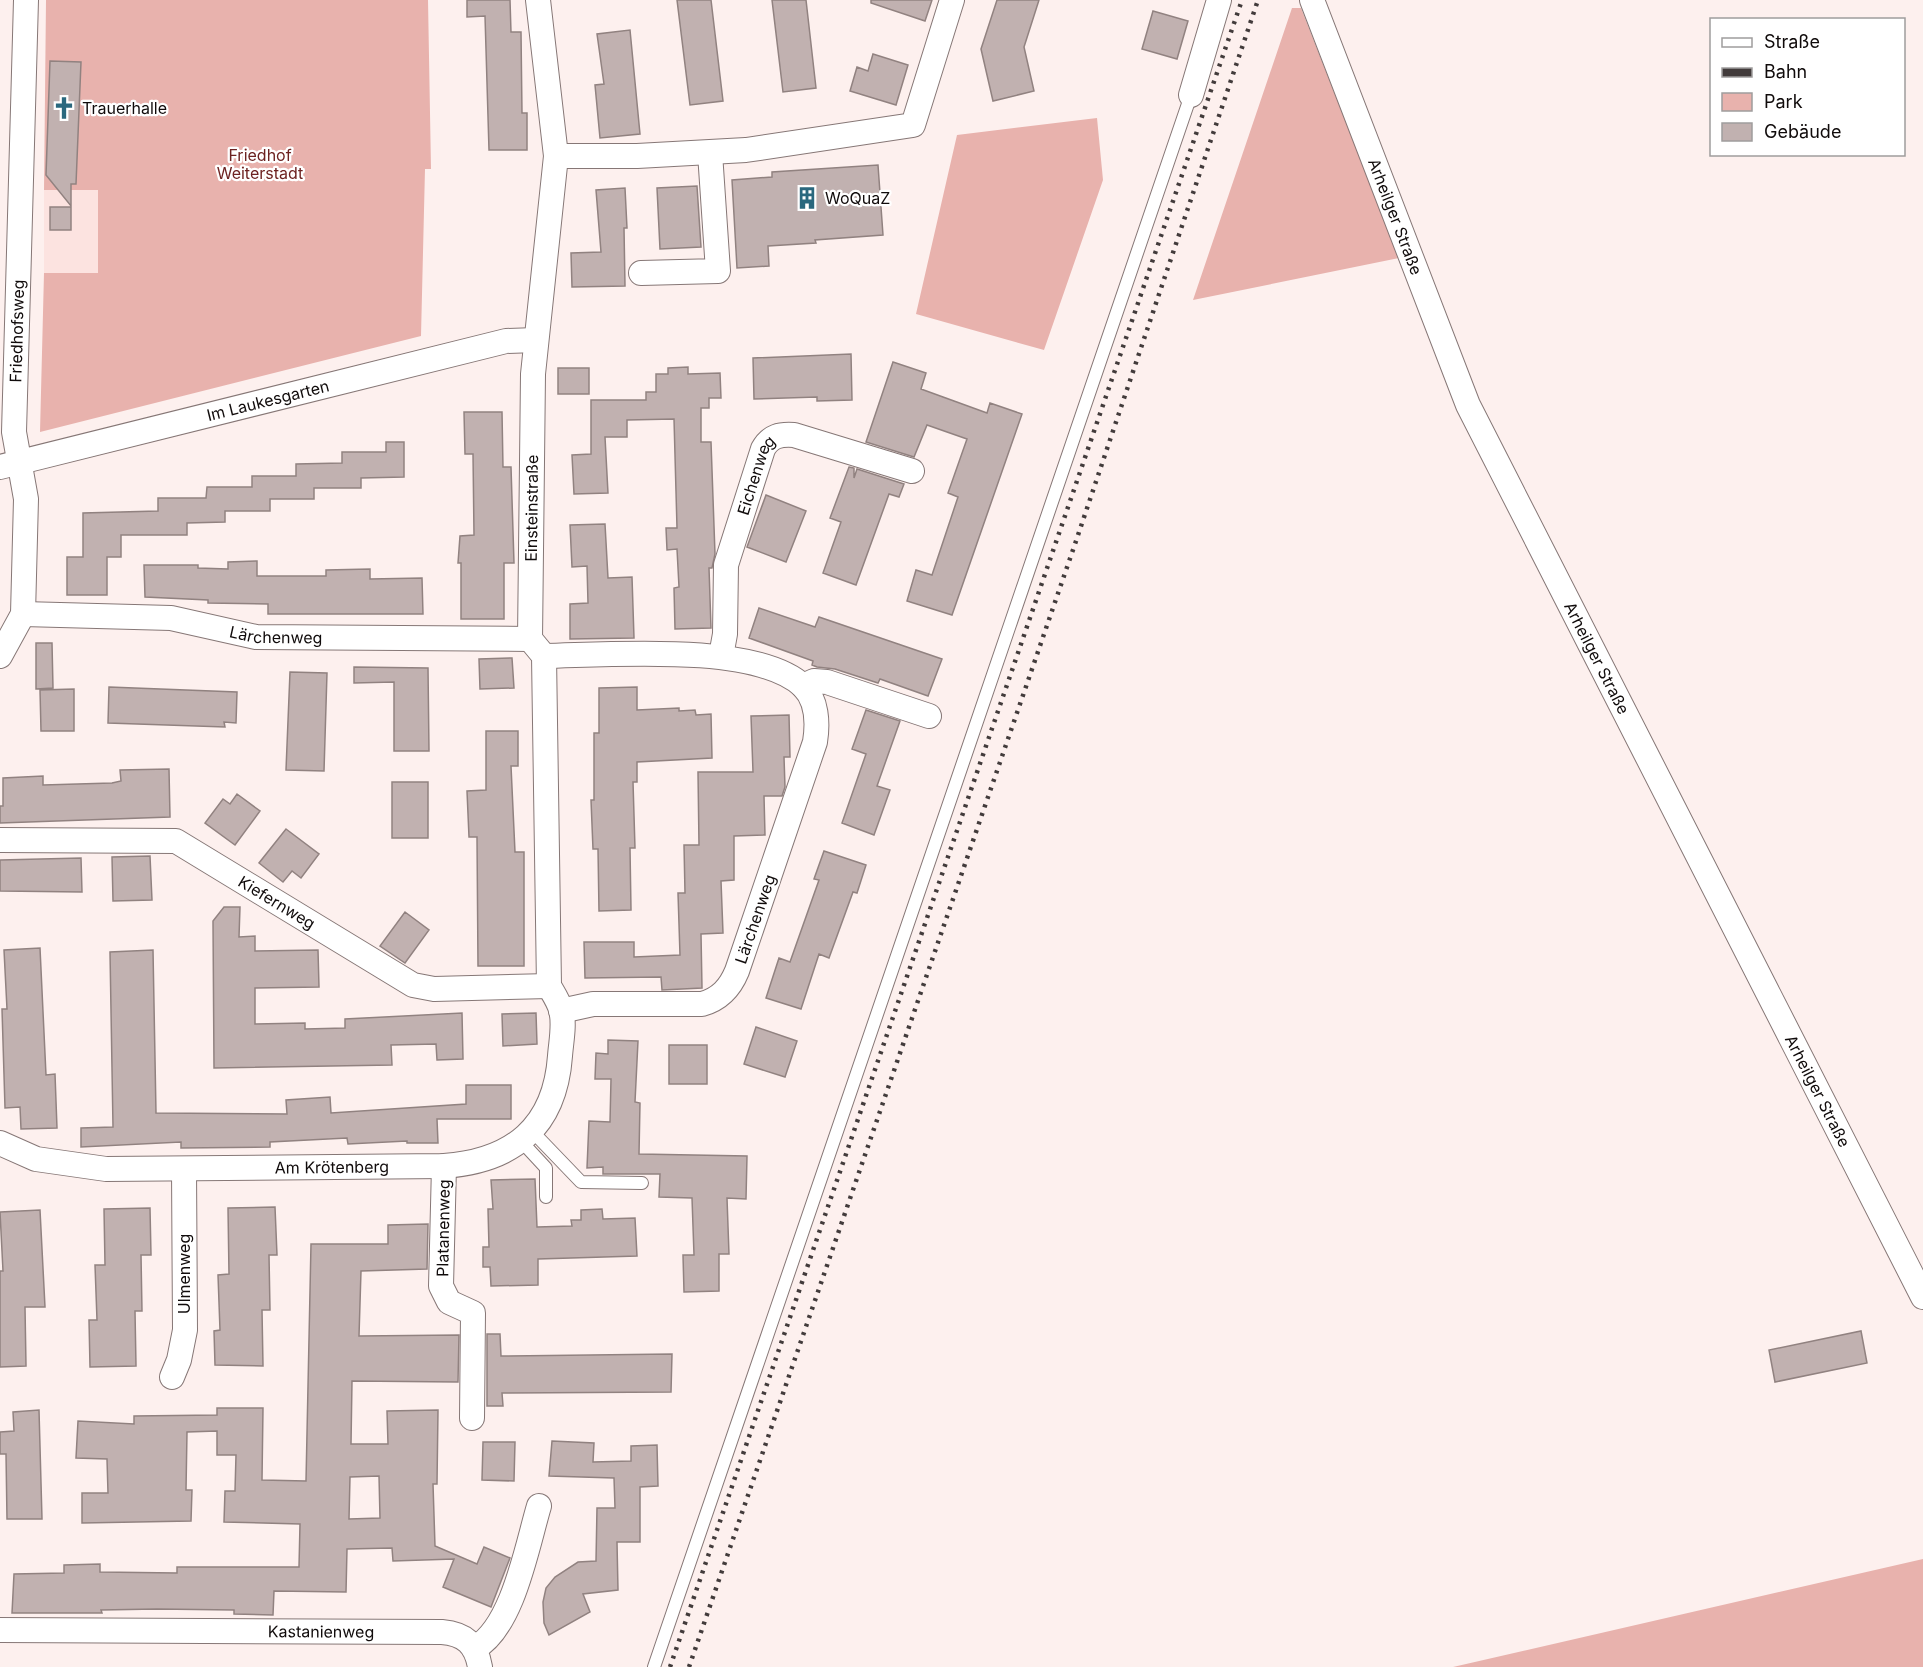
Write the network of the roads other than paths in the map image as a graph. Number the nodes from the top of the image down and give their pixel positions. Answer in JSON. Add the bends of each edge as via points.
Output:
{"nodes":[{"id":1,"x":26,"y":0,"type":"edge"},
{"id":2,"x":538,"y":0,"type":"edge"},
{"id":3,"x":952,"y":0,"type":"edge"},
{"id":4,"x":1219,"y":0,"type":"edge"},
{"id":5,"x":1312,"y":0,"type":"edge"},
{"id":6,"x":1191,"y":95,"type":"joint"},
{"id":7,"x":710,"y":153,"type":"junction"},
{"id":8,"x":556,"y":156,"type":"junction"},
{"id":9,"x":10,"y":190,"type":"edge"},
{"id":10,"x":641,"y":273,"type":"dead end"},
{"id":11,"x":536,"y":340,"type":"junction"},
{"id":12,"x":9,"y":465,"type":"edge"},
{"id":13,"x":912,"y":471,"type":"dead end"},
{"id":14,"x":23,"y":614,"type":"junction"},
{"id":15,"x":537,"y":648,"type":"junction"},
{"id":16,"x":0,"y":656,"type":"edge"},
{"id":17,"x":721,"y":657,"type":"junction"},
{"id":18,"x":803,"y":686,"type":"junction"},
{"id":19,"x":929,"y":716,"type":"dead end"},
{"id":20,"x":0,"y":840,"type":"edge"},
{"id":21,"x":549,"y":986,"type":"junction"},
{"id":22,"x":561,"y":1011,"type":"junction"},
{"id":23,"x":526,"y":1136,"type":"junction"},
{"id":24,"x":0,"y":1143,"type":"edge"},
{"id":25,"x":444,"y":1166,"type":"junction"},
{"id":26,"x":183,"y":1169,"type":"junction"},
{"id":27,"x":642,"y":1183,"type":"dead end"},
{"id":28,"x":546,"y":1197,"type":"dead end"},
{"id":29,"x":1923,"y":1297,"type":"edge"},
{"id":30,"x":172,"y":1377,"type":"dead end"},
{"id":31,"x":472,"y":1418,"type":"dead end"},
{"id":32,"x":538,"y":1506,"type":"dead end"},
{"id":33,"x":0,"y":1630,"type":"edge"},
{"id":34,"x":478,"y":1658,"type":"edge"},
{"id":35,"x":654,"y":1667,"type":"edge"}],
"edges":[{"from":1,"to":9,"type":"street","name":"Friedhofsweg"},
{"from":2,"to":8,"type":"street","name":"Einsteinstraße"},
{"from":3,"to":7,"type":"street","via":[[913,125]]},
{"from":4,"to":6,"type":"street"},
{"from":5,"to":29,"type":"street","name":"Arheilger Straße","via":[[1468,405]]},
{"from":6,"to":35,"type":"lane"},
{"from":7,"to":8,"type":"street"},
{"from":7,"to":10,"type":"street","via":[[718,271]]},
{"from":8,"to":11,"type":"street","name":"Einsteinstraße"},
{"from":9,"to":12,"type":"street","name":"Friedhofsweg","via":[[14,432]]},
{"from":11,"to":12,"type":"street","name":"Im Laukesgarten","via":[[506,341]]},
{"from":11,"to":15,"type":"street","name":"Einsteinstraße","via":[[532,394]]},
{"from":12,"to":14,"type":"street","name":"Friedhofsweg","via":[[26,499]]},
{"from":13,"to":17,"type":"street","name":"Eichenweg","via":[[794,435],[770,440],[763,449],[729,553]]},
{"from":14,"to":15,"type":"street","name":"Lärchenweg","via":[[171,618],[256,637]]},
{"from":14,"to":16,"type":"street","name":"Friedhofsweg"},
{"from":15,"to":17,"type":"street","name":"Lärchenweg"},
{"from":15,"to":21,"type":"street","name":"Einsteinstraße"},
{"from":17,"to":18,"type":"street","name":"Lärchenweg","via":[[779,672]]},
{"from":18,"to":19,"type":"street","via":[[814,681],[827,682]]},
{"from":18,"to":22,"type":"street","name":"Lärchenweg","via":[[816,712],[815,742],[732,983],[719,997],[702,1004],[593,1004]]},
{"from":20,"to":21,"type":"street","name":"Kiefernweg","via":[[176,841],[413,985],[445,989]]},
{"from":21,"to":22,"type":"street","name":"Einsteinstraße"},
{"from":22,"to":23,"type":"street","name":"Am Krötenberg","via":[[553,1097]]},
{"from":23,"to":25,"type":"street","name":"Am Krötenberg","via":[[488,1160]]},
{"from":23,"to":27,"type":"lane","via":[[581,1182]]},
{"from":23,"to":28,"type":"lane","via":[[546,1168]]},
{"from":24,"to":26,"type":"street","name":"Am Krötenberg","via":[[36,1160],[63,1165]]},
{"from":25,"to":26,"type":"street","name":"Am Krötenberg"},
{"from":25,"to":31,"type":"street","name":"Platanenweg","via":[[441,1286],[449,1302],[473,1312]]},
{"from":26,"to":30,"type":"street","name":"Ulmenweg","via":[[185,1330]]},
{"from":32,"to":34,"type":"street","name":"Kastanienweg","via":[[505,1611]]},
{"from":33,"to":34,"type":"street","name":"Kastanienweg","via":[[442,1632],[459,1635]]}]}
